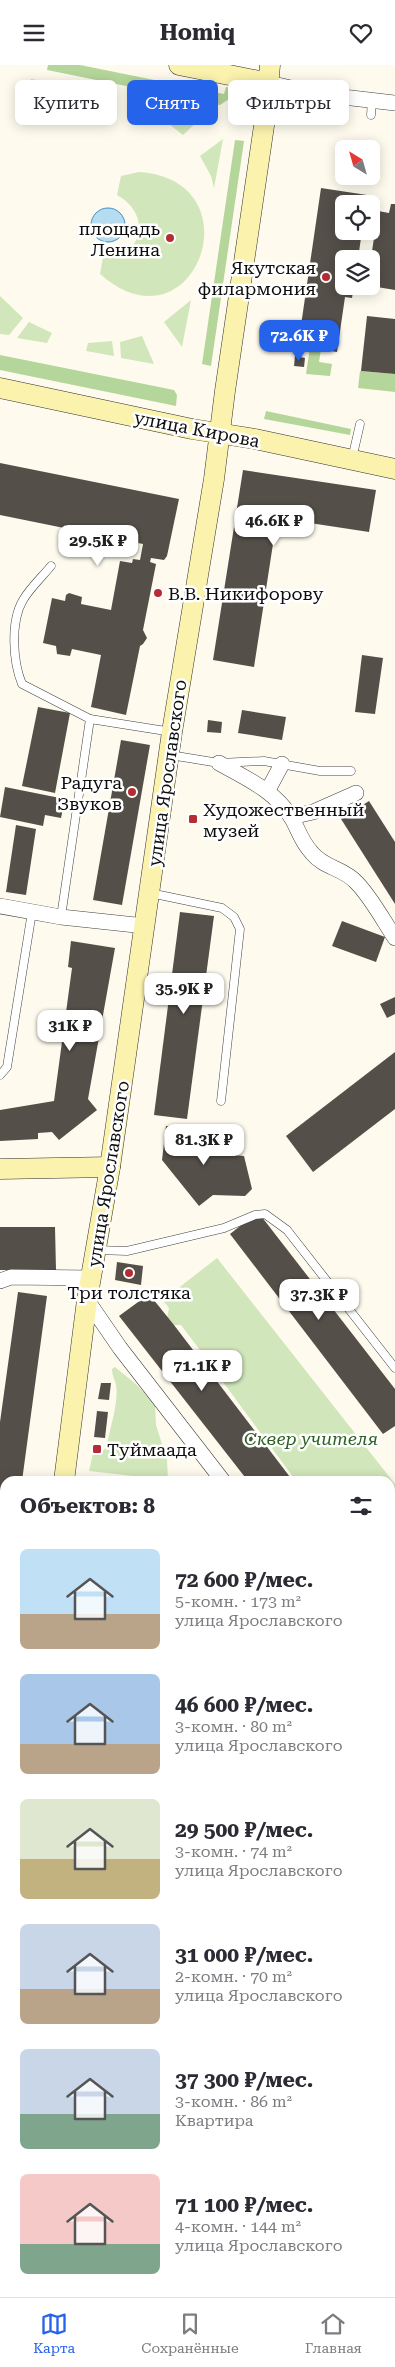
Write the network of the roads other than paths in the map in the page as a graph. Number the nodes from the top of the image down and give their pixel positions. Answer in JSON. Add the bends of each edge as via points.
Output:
{"nodes":[{"id":1,"x":179,"y":65,"type":"edge"},
{"id":2,"x":269,"y":74,"type":"edge"},
{"id":3,"x":395,"y":103,"type":"edge"},
{"id":4,"x":0,"y":388,"type":"edge"},
{"id":5,"x":360,"y":424,"type":"dead end"},
{"id":6,"x":220,"y":434,"type":"junction"},
{"id":7,"x":352,"y":459,"type":"junction"},
{"id":8,"x":395,"y":469,"type":"edge"},
{"id":9,"x":50,"y":566,"type":"dead end"},
{"id":10,"x":90,"y":719,"type":"junction"},
{"id":11,"x":172,"y":732,"type":"junction"},
{"id":12,"x":170,"y":755,"type":"junction"},
{"id":13,"x":219,"y":763,"type":"junction"},
{"id":14,"x":282,"y":764,"type":"junction"},
{"id":15,"x":351,"y":771,"type":"dead end"},
{"id":16,"x":268,"y":790,"type":"junction"},
{"id":17,"x":356,"y":793,"type":"dead end"},
{"id":18,"x":291,"y":817,"type":"junction"},
{"id":19,"x":150,"y":893,"type":"junction"},
{"id":20,"x":0,"y":906,"type":"edge"},
{"id":21,"x":32,"y":912,"type":"junction"},
{"id":22,"x":61,"y":917,"type":"junction"},
{"id":23,"x":145,"y":926,"type":"junction"},
{"id":24,"x":395,"y":938,"type":"edge"},
{"id":25,"x":0,"y":1075,"type":"edge"},
{"id":26,"x":221,"y":1101,"type":"dead end"},
{"id":27,"x":110,"y":1167,"type":"junction"},
{"id":28,"x":0,"y":1169,"type":"edge"},
{"id":29,"x":96,"y":1250,"type":"junction"},
{"id":30,"x":91,"y":1278,"type":"junction"},
{"id":31,"x":0,"y":1281,"type":"edge"},
{"id":32,"x":87,"y":1300,"type":"junction"},
{"id":33,"x":395,"y":1369,"type":"edge"},
{"id":34,"x":65,"y":1476,"type":"edge"},
{"id":35,"x":219,"y":1476,"type":"edge"}],
"edges":[{"from":1,"to":2,"type":"street"},
{"from":2,"to":3,"type":"street","via":[[317,94],[372,108]]},
{"from":2,"to":6,"type":"street","name":"улица Ярославского"},
{"from":4,"to":6,"type":"street","name":"улица Кирова"},
{"from":5,"to":7,"type":"lane"},
{"from":6,"to":7,"type":"street","name":"улица Кирова"},
{"from":6,"to":11,"type":"street","name":"улица Ярославского"},
{"from":7,"to":8,"type":"street","name":"улица Кирова"},
{"from":9,"to":10,"type":"lane","via":[[22,600],[17,615],[17,672],[22,685]]},
{"from":10,"to":11,"type":"lane"},
{"from":10,"to":22,"type":"lane"},
{"from":11,"to":12,"type":"street","name":"улица Ярославского"},
{"from":12,"to":13,"type":"lane"},
{"from":12,"to":19,"type":"street","name":"улица Ярославского"},
{"from":13,"to":14,"type":"lane","via":[[264,761]]},
{"from":13,"to":16,"type":"street"},
{"from":14,"to":15,"type":"lane","via":[[320,771]]},
{"from":14,"to":16,"type":"street"},
{"from":16,"to":18,"type":"street"},
{"from":17,"to":18,"type":"street","via":[[322,809]]},
{"from":18,"to":24,"type":"street","via":[[298,836],[313,855],[356,881]]},
{"from":19,"to":23,"type":"street","name":"улица Ярославского"},
{"from":19,"to":26,"type":"lane","via":[[222,908],[234,917],[240,929]]},
{"from":20,"to":21,"type":"street"},
{"from":21,"to":22,"type":"street"},
{"from":21,"to":25,"type":"lane","via":[[7,1067]]},
{"from":22,"to":23,"type":"street"},
{"from":23,"to":27,"type":"street","name":"улица Ярославского"},
{"from":27,"to":28,"type":"street"},
{"from":27,"to":29,"type":"street","name":"улица Ярославского"},
{"from":29,"to":30,"type":"street","name":"улица Ярославского"},
{"from":29,"to":33,"type":"lane","via":[[127,1251],[224,1228],[265,1214],[287,1230]]},
{"from":30,"to":31,"type":"street","via":[[11,1277]]},
{"from":30,"to":32,"type":"street","name":"улица Ярославского"},
{"from":32,"to":34,"type":"street","name":"улица Ярославского"},
{"from":32,"to":35,"type":"street"}]}
